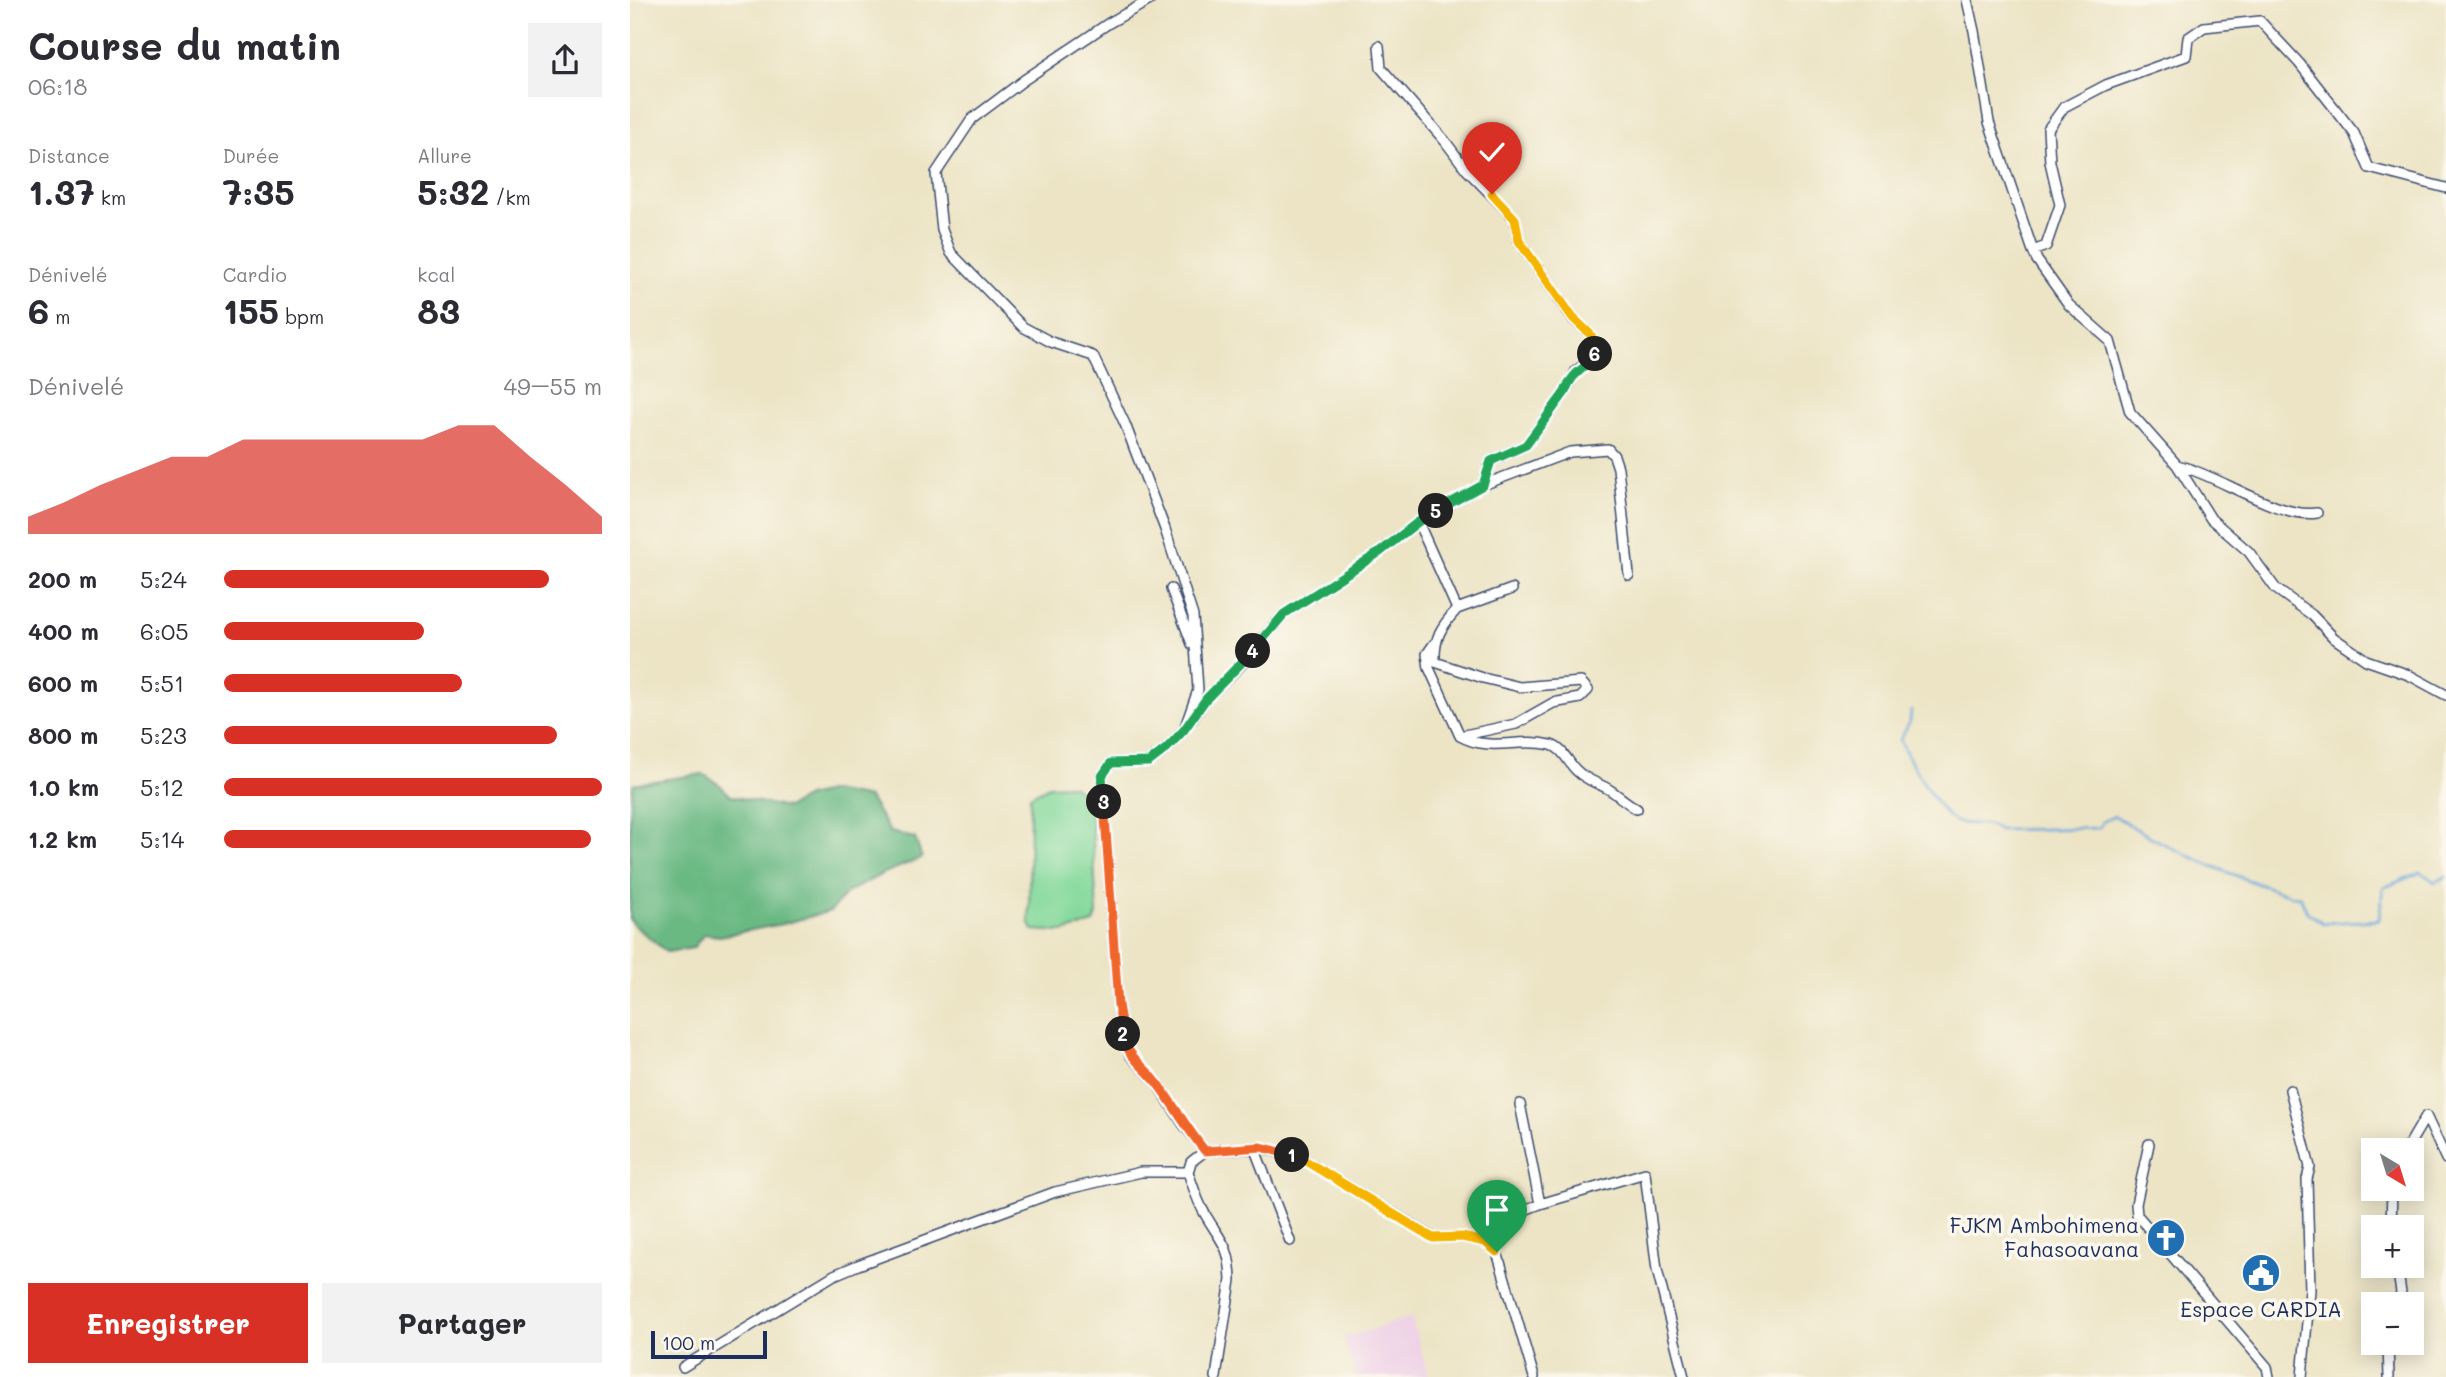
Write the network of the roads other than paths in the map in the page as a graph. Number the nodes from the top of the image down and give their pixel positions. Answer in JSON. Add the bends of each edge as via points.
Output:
{"nodes":[{"id":1,"x":1150,"y":0,"type":"edge"},
{"id":2,"x":1967,"y":0,"type":"edge"},
{"id":3,"x":1379,"y":46,"type":"dead end"},
{"id":4,"x":2446,"y":188,"type":"edge"},
{"id":5,"x":2034,"y":251,"type":"junction"},
{"id":6,"x":2177,"y":465,"type":"junction"},
{"id":7,"x":1483,"y":485,"type":"junction"},
{"id":8,"x":2317,"y":513,"type":"dead end"},
{"id":9,"x":1418,"y":522,"type":"junction"},
{"id":10,"x":1629,"y":575,"type":"dead end"},
{"id":11,"x":1171,"y":589,"type":"dead end"},
{"id":12,"x":1512,"y":589,"type":"dead end"},
{"id":13,"x":1457,"y":609,"type":"junction"},
{"id":14,"x":1434,"y":644,"type":"junction"},
{"id":15,"x":1195,"y":652,"type":"junction"},
{"id":16,"x":2446,"y":695,"type":"edge"},
{"id":17,"x":1184,"y":730,"type":"junction"},
{"id":18,"x":1460,"y":736,"type":"junction"},
{"id":19,"x":1637,"y":809,"type":"dead end"},
{"id":20,"x":2290,"y":1090,"type":"dead end"},
{"id":21,"x":1520,"y":1104,"type":"dead end"},
{"id":22,"x":2413,"y":1138,"type":"edge"},
{"id":23,"x":2149,"y":1144,"type":"dead end"},
{"id":24,"x":1254,"y":1147,"type":"junction"},
{"id":25,"x":1205,"y":1151,"type":"junction"},
{"id":26,"x":2446,"y":1159,"type":"edge"},
{"id":27,"x":1188,"y":1172,"type":"junction"},
{"id":28,"x":1540,"y":1204,"type":"junction"},
{"id":29,"x":1290,"y":1241,"type":"dead end"},
{"id":30,"x":1485,"y":1242,"type":"junction"},
{"id":31,"x":2388,"y":1355,"type":"edge"},
{"id":32,"x":683,"y":1367,"type":"dead end"},
{"id":33,"x":1216,"y":1377,"type":"edge"},
{"id":34,"x":1534,"y":1377,"type":"edge"},
{"id":35,"x":1684,"y":1377,"type":"edge"},
{"id":36,"x":2269,"y":1377,"type":"edge"},
{"id":37,"x":2302,"y":1377,"type":"edge"},
{"id":38,"x":2389,"y":1377,"type":"edge"}],
"edges":[{"from":1,"to":15,"type":"street","via":[[1109,23],[972,119],[936,173],[942,230],[951,253],[1023,327],[1093,356],[1165,529],[1194,616]]},
{"from":2,"to":5,"type":"street","via":[[1989,122]]},
{"from":3,"to":7,"type":"street","via":[[1381,68],[1515,219],[1519,241],[1598,348],[1576,371],[1526,445],[1491,461]]},
{"from":4,"to":5,"type":"street","via":[[2369,168],[2354,133],[2260,21],[2204,27],[2188,38],[2186,56],[2106,85],[2064,107],[2048,130],[2060,205],[2046,246]]},
{"from":5,"to":6,"type":"street","via":[[2069,305],[2110,341],[2130,412]]},
{"from":6,"to":8,"type":"street","via":[[2198,470],[2274,506]]},
{"from":6,"to":16,"type":"street","via":[[2211,519],[2249,552],[2276,589],[2366,660]]},
{"from":7,"to":9,"type":"street"},
{"from":7,"to":10,"type":"street","via":[[1570,452],[1608,449],[1618,468]]},
{"from":9,"to":13,"type":"street"},
{"from":9,"to":17,"type":"street","via":[[1284,614],[1206,699]]},
{"from":11,"to":15,"type":"street"},
{"from":12,"to":13,"type":"street"},
{"from":13,"to":14,"type":"street"},
{"from":14,"to":18,"type":"street","via":[[1427,654],[1429,668]]},
{"from":14,"to":18,"type":"street","via":[[1435,662],[1482,678],[1520,687],[1581,682],[1588,690],[1580,698],[1553,703],[1516,724]]},
{"from":15,"to":17,"type":"street","via":[[1198,690]]},
{"from":17,"to":25,"type":"street","via":[[1149,762],[1111,763],[1102,776],[1124,1040],[1131,1056],[1156,1082]]},
{"from":18,"to":19,"type":"street","via":[[1487,746],[1553,745],[1589,782]]},
{"from":20,"to":37,"type":"street","via":[[2310,1167],[2310,1290]]},
{"from":21,"to":28,"type":"street"},
{"from":22,"to":26,"type":"street","via":[[2426,1116]]},
{"from":23,"to":36,"type":"street","via":[[2137,1215],[2267,1367]]},
{"from":24,"to":25,"type":"street"},
{"from":24,"to":29,"type":"street"},
{"from":24,"to":30,"type":"street","via":[[1299,1157],[1433,1238]]},
{"from":25,"to":27,"type":"street","via":[[1191,1162]]},
{"from":27,"to":32,"type":"street","via":[[1141,1172],[1055,1192],[858,1265]]},
{"from":27,"to":33,"type":"street","via":[[1205,1214],[1227,1248],[1231,1265]]},
{"from":28,"to":30,"type":"street","via":[[1496,1221]]},
{"from":28,"to":35,"type":"street","via":[[1646,1173],[1657,1270]]},
{"from":30,"to":34,"type":"street","via":[[1497,1252]]},
{"from":31,"to":38,"type":"street"}]}
